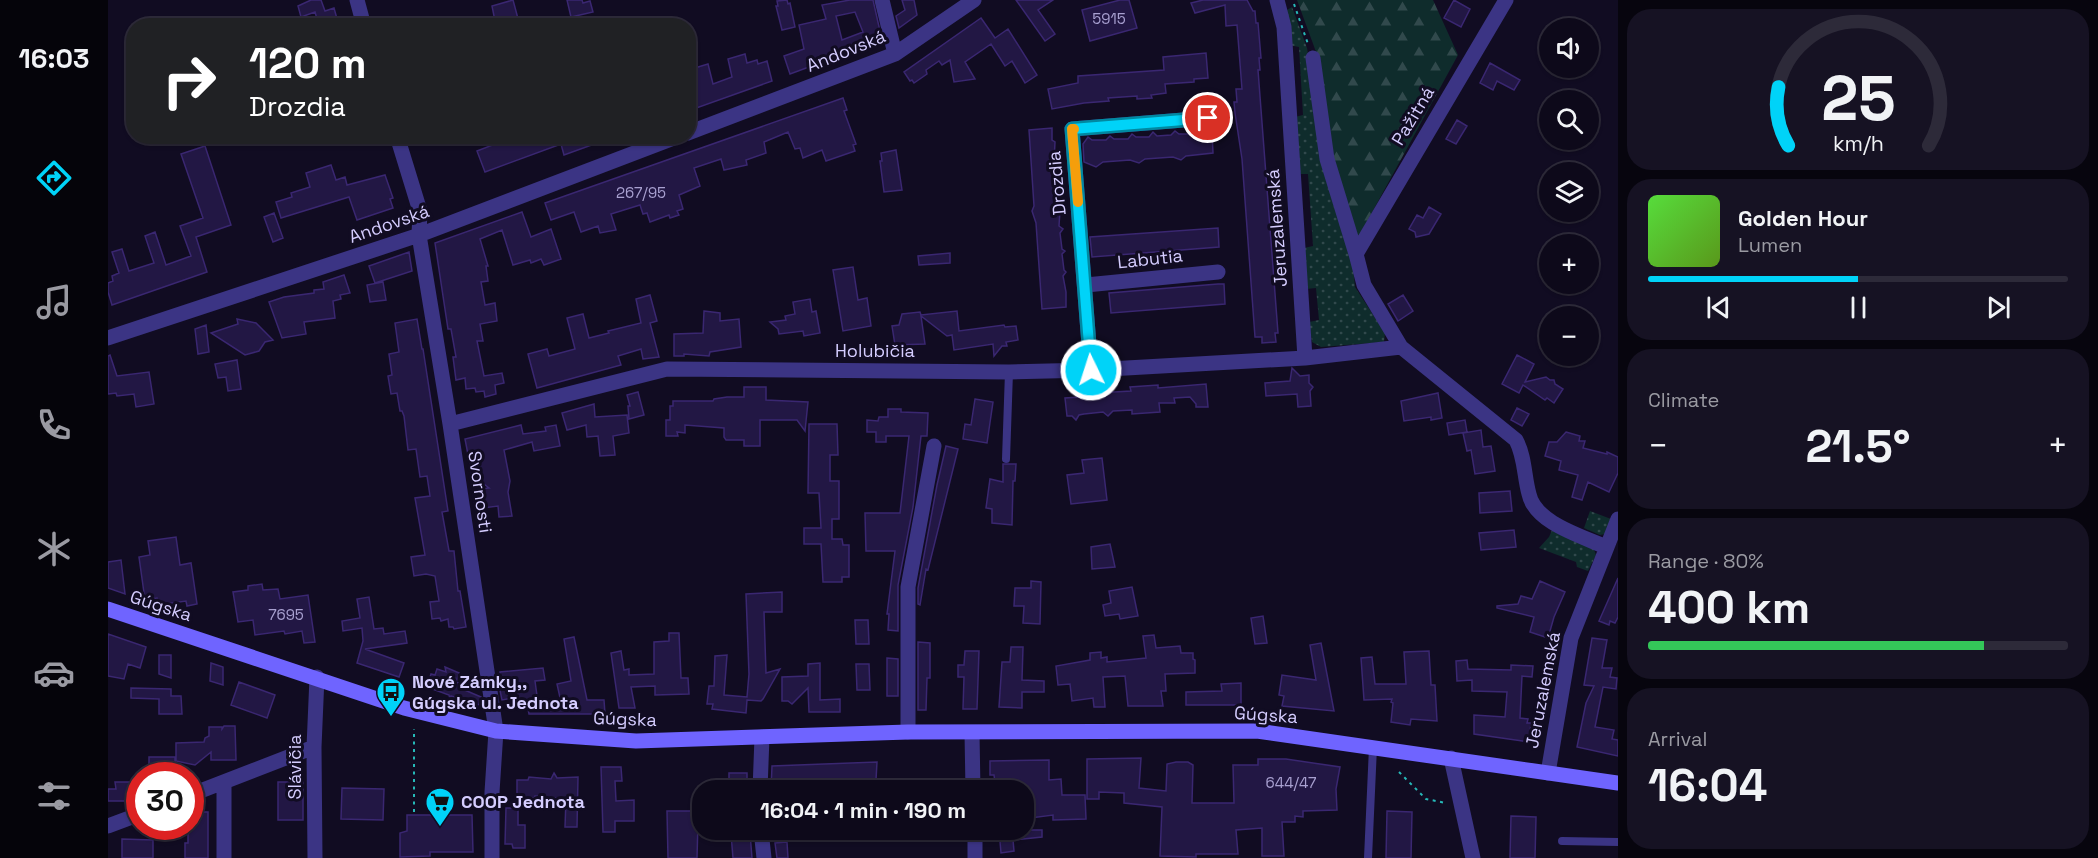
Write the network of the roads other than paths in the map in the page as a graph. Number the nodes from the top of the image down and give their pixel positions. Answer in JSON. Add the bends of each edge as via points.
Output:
{"nodes":[{"id":1,"x":357,"y":0,"type":"edge"},
{"id":2,"x":882,"y":0,"type":"edge"},
{"id":3,"x":974,"y":0,"type":"edge"},
{"id":4,"x":1277,"y":0,"type":"edge"},
{"id":5,"x":1506,"y":0,"type":"edge"},
{"id":6,"x":362,"y":18,"type":"edge"},
{"id":7,"x":895,"y":54,"type":"junction"},
{"id":8,"x":1312,"y":58,"type":"road end"},
{"id":9,"x":1208,"y":118,"type":"dead end"},
{"id":10,"x":696,"y":130,"type":"edge"},
{"id":11,"x":400,"y":144,"type":"edge"},
{"id":12,"x":658,"y":144,"type":"edge"},
{"id":13,"x":419,"y":235,"type":"junction"},
{"id":14,"x":1356,"y":254,"type":"junction"},
{"id":15,"x":1218,"y":272,"type":"dead end"},
{"id":16,"x":1086,"y":285,"type":"junction"},
{"id":17,"x":108,"y":338,"type":"edge"},
{"id":18,"x":1401,"y":347,"type":"junction"},
{"id":19,"x":1305,"y":358,"type":"junction"},
{"id":20,"x":1091,"y":370,"type":"junction"},
{"id":21,"x":1009,"y":372,"type":"junction"},
{"id":22,"x":450,"y":424,"type":"junction"},
{"id":23,"x":934,"y":446,"type":"dead end"},
{"id":24,"x":1006,"y":459,"type":"dead end"},
{"id":25,"x":1618,"y":519,"type":"edge"},
{"id":26,"x":1606,"y":547,"type":"junction"},
{"id":27,"x":108,"y":609,"type":"edge"},
{"id":28,"x":317,"y":677,"type":"junction"},
{"id":29,"x":496,"y":731,"type":"junction"},
{"id":30,"x":908,"y":732,"type":"junction"},
{"id":31,"x":972,"y":733,"type":"junction"},
{"id":32,"x":762,"y":737,"type":"junction"},
{"id":33,"x":314,"y":747,"type":"junction"},
{"id":34,"x":1372,"y":747,"type":"junction"},
{"id":35,"x":1451,"y":758,"type":"junction"},
{"id":36,"x":1548,"y":773,"type":"junction"},
{"id":37,"x":760,"y":780,"type":"edge"},
{"id":38,"x":974,"y":780,"type":"edge"},
{"id":39,"x":224,"y":782,"type":"junction"},
{"id":40,"x":1618,"y":783,"type":"edge"},
{"id":41,"x":204,"y":790,"type":"edge"},
{"id":42,"x":126,"y":819,"type":"edge"},
{"id":43,"x":108,"y":826,"type":"edge"},
{"id":44,"x":762,"y":840,"type":"edge"},
{"id":45,"x":975,"y":840,"type":"edge"},
{"id":46,"x":1562,"y":841,"type":"dead end"},
{"id":47,"x":1618,"y":842,"type":"edge"},
{"id":48,"x":224,"y":858,"type":"edge"},
{"id":49,"x":315,"y":858,"type":"edge"},
{"id":50,"x":492,"y":858,"type":"edge"},
{"id":51,"x":764,"y":858,"type":"edge"},
{"id":52,"x":975,"y":858,"type":"edge"},
{"id":53,"x":1368,"y":858,"type":"edge"},
{"id":54,"x":1473,"y":858,"type":"edge"}],
"edges":[{"from":1,"to":6,"type":"street"},
{"from":2,"to":7,"type":"street"},
{"from":3,"to":7,"type":"street","name":"Andovská"},
{"from":4,"to":19,"type":"street","name":"Jeruzalemská","via":[[1284,27]]},
{"from":5,"to":14,"type":"street","name":"Pažitná"},
{"from":7,"to":10,"type":"street","name":"Andovská"},
{"from":8,"to":14,"type":"street","via":[[1327,159]]},
{"from":9,"to":16,"type":"street","name":"Drozdia","via":[[1072,129]]},
{"from":11,"to":13,"type":"street","name":"Svornosti","via":[[420,211]]},
{"from":12,"to":13,"type":"street","name":"Andovská"},
{"from":13,"to":17,"type":"street","name":"Andovská"},
{"from":13,"to":22,"type":"street","name":"Svornosti"},
{"from":14,"to":18,"type":"street","via":[[1364,285]]},
{"from":15,"to":16,"type":"street","name":"Labutia"},
{"from":16,"to":20,"type":"street","name":"Drozdia"},
{"from":18,"to":19,"type":"street"},
{"from":18,"to":26,"type":"street","via":[[1516,440],[1529,497],[1536,510]]},
{"from":19,"to":20,"type":"street","name":"Holubičia"},
{"from":20,"to":21,"type":"street","name":"Holubičia"},
{"from":21,"to":22,"type":"street","name":"Holubičia","via":[[666,369]]},
{"from":21,"to":24,"type":"lane"},
{"from":22,"to":29,"type":"street","name":"Svornosti"},
{"from":23,"to":30,"type":"street","via":[[908,587]]},
{"from":25,"to":26,"type":"street","name":"Jeruzalemská"},
{"from":26,"to":36,"type":"street","name":"Jeruzalemská","via":[[1571,638]]},
{"from":27,"to":28,"type":"main road","name":"Gúgska"},
{"from":28,"to":29,"type":"main road","name":"Gúgska","via":[[404,708]]},
{"from":28,"to":33,"type":"street","name":"Slávičia"},
{"from":29,"to":32,"type":"main road","name":"Gúgska","via":[[636,741]]},
{"from":29,"to":50,"type":"street","name":"Svornosti"},
{"from":30,"to":31,"type":"main road","name":"Gúgska"},
{"from":30,"to":32,"type":"main road","name":"Gúgska"},
{"from":31,"to":34,"type":"main road","name":"Gúgska","via":[[1257,731]]},
{"from":31,"to":38,"type":"street"},
{"from":32,"to":37,"type":"street"},
{"from":33,"to":39,"type":"street"},
{"from":33,"to":49,"type":"street","name":"Slávičia"},
{"from":34,"to":35,"type":"main road","name":"Gúgska"},
{"from":34,"to":53,"type":"lane"},
{"from":35,"to":36,"type":"main road","name":"Gúgska"},
{"from":35,"to":54,"type":"street"},
{"from":36,"to":40,"type":"main road","name":"Gúgska"},
{"from":39,"to":41,"type":"street"},
{"from":39,"to":48,"type":"street"},
{"from":42,"to":43,"type":"street"},
{"from":44,"to":51,"type":"street"},
{"from":45,"to":52,"type":"street"},
{"from":46,"to":47,"type":"lane"}]}
